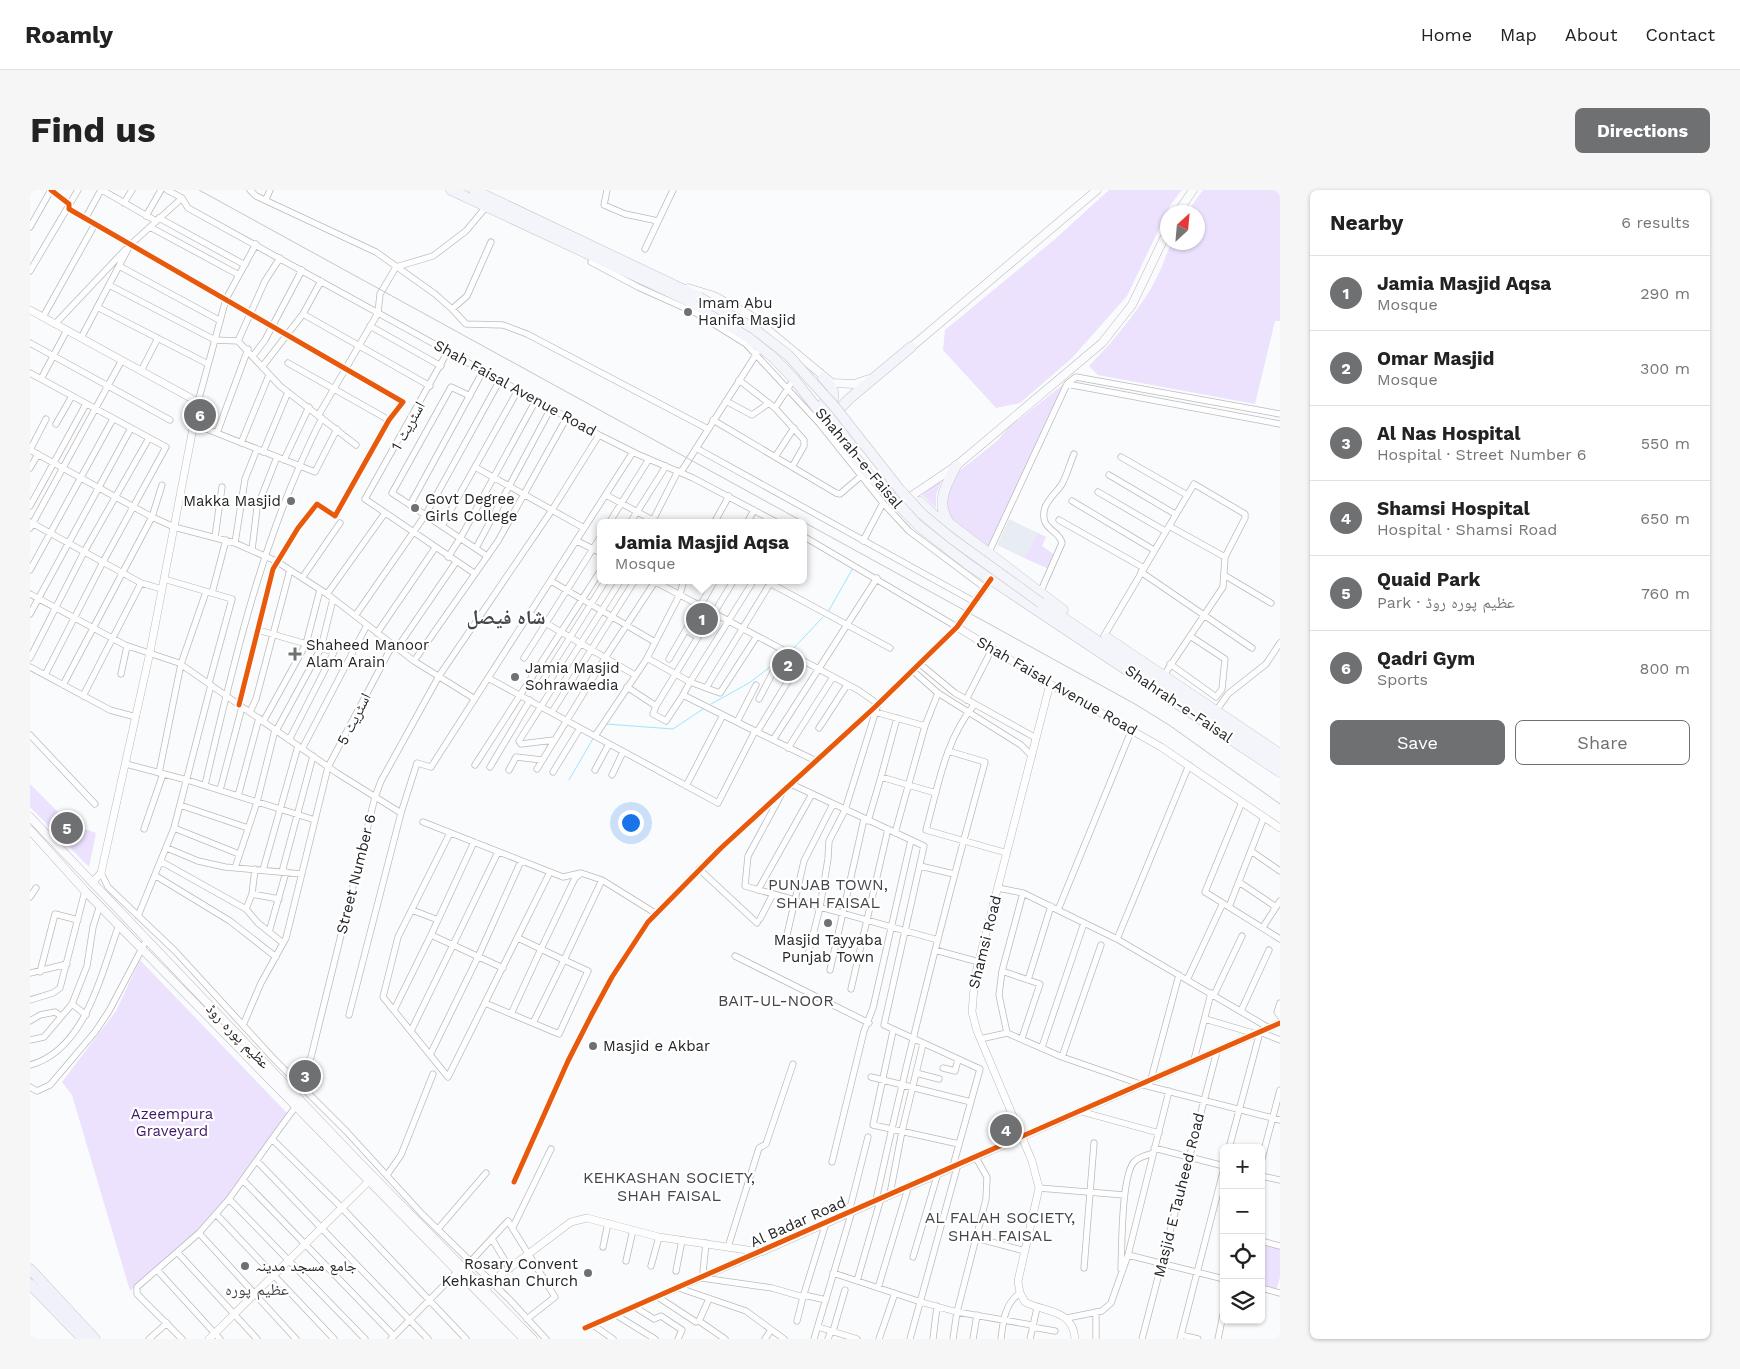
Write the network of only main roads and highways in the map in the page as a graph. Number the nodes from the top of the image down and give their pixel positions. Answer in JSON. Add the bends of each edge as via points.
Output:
{"nodes":[{"id":1,"x":451,"y":190,"type":"edge"},
{"id":2,"x":474,"y":190,"type":"edge"},
{"id":3,"x":1097,"y":190,"type":"edge"},
{"id":4,"x":1193,"y":190,"type":"edge"},
{"id":5,"x":1183,"y":205,"type":"edge"},
{"id":6,"x":1160,"y":247,"type":"edge"},
{"id":7,"x":670,"y":282,"type":"junction"},
{"id":8,"x":912,"y":347,"type":"junction"},
{"id":9,"x":773,"y":357,"type":"junction"},
{"id":10,"x":824,"y":378,"type":"junction"},
{"id":11,"x":823,"y":404,"type":"junction"},
{"id":12,"x":850,"y":441,"type":"junction"},
{"id":13,"x":956,"y":466,"type":"junction"},
{"id":14,"x":886,"y":499,"type":"junction"},
{"id":15,"x":965,"y":537,"type":"junction"},
{"id":16,"x":945,"y":547,"type":"junction"},
{"id":17,"x":1041,"y":598,"type":"junction"},
{"id":18,"x":1066,"y":612,"type":"junction"},
{"id":19,"x":1076,"y":626,"type":"junction"},
{"id":20,"x":1280,"y":754,"type":"edge"},
{"id":21,"x":1280,"y":763,"type":"edge"},
{"id":22,"x":1280,"y":772,"type":"edge"},
{"id":23,"x":30,"y":817,"type":"edge"},
{"id":24,"x":30,"y":830,"type":"edge"},
{"id":25,"x":30,"y":1269,"type":"edge"},
{"id":26,"x":30,"y":1284,"type":"edge"},
{"id":27,"x":83,"y":1339,"type":"edge"},
{"id":28,"x":95,"y":1339,"type":"edge"},
{"id":29,"x":524,"y":1339,"type":"edge"},
{"id":30,"x":533,"y":1339,"type":"edge"}],
"edges":[{"from":1,"to":9,"type":"highway","name":"Shahrah-e-Faisal","via":[[699,306],[726,322],[758,351]]},
{"from":2,"to":7,"type":"highway","name":"Shahrah-e-Faisal"},
{"from":3,"to":8,"type":"main road"},
{"from":4,"to":5,"type":"main road"},
{"from":6,"to":13,"type":"main road","via":[[1132,305],[1102,343]]},
{"from":7,"to":10,"type":"main road","via":[[714,296],[751,316]]},
{"from":7,"to":17,"type":"highway","name":"Shahrah-e-Faisal","bridge":true,"via":[[753,328],[788,355],[922,514],[951,538]]},
{"from":8,"to":10,"type":"main road","via":[[866,382],[843,385]]},
{"from":8,"to":12,"type":"highway","via":[[850,398],[838,412],[839,423]]},
{"from":9,"to":11,"type":"highway","via":[[792,369]]},
{"from":9,"to":14,"type":"highway","name":"Shahrah-e-Faisal","via":[[791,384]]},
{"from":10,"to":11,"type":"highway","via":[[834,395],[830,404]]},
{"from":11,"to":12,"type":"highway"},
{"from":12,"to":14,"type":"highway"},
{"from":13,"to":14,"type":"main road","via":[[906,500]]},
{"from":13,"to":15,"type":"highway","via":[[941,503],[944,516]]},
{"from":14,"to":16,"type":"highway","name":"Shahrah-e-Faisal"},
{"from":15,"to":16,"type":"highway","via":[[953,531],[922,502],[914,502],[909,508],[910,513]]},
{"from":15,"to":17,"type":"highway"},
{"from":16,"to":22,"type":"highway","name":"Shahrah-e-Faisal"},
{"from":17,"to":18,"type":"highway"},
{"from":17,"to":19,"type":"highway","name":"Shahrah-e-Faisal"},
{"from":18,"to":19,"type":"highway"},
{"from":18,"to":20,"type":"highway"},
{"from":19,"to":21,"type":"highway","name":"Shahrah-e-Faisal"},
{"from":23,"to":30,"type":"main road","name":"عظیم پورہ روڈ"},
{"from":24,"to":29,"type":"main road","name":"عظیم پورہ روڈ","via":[[85,891]]},
{"from":25,"to":28,"type":"highway"},
{"from":26,"to":27,"type":"highway"}]}
